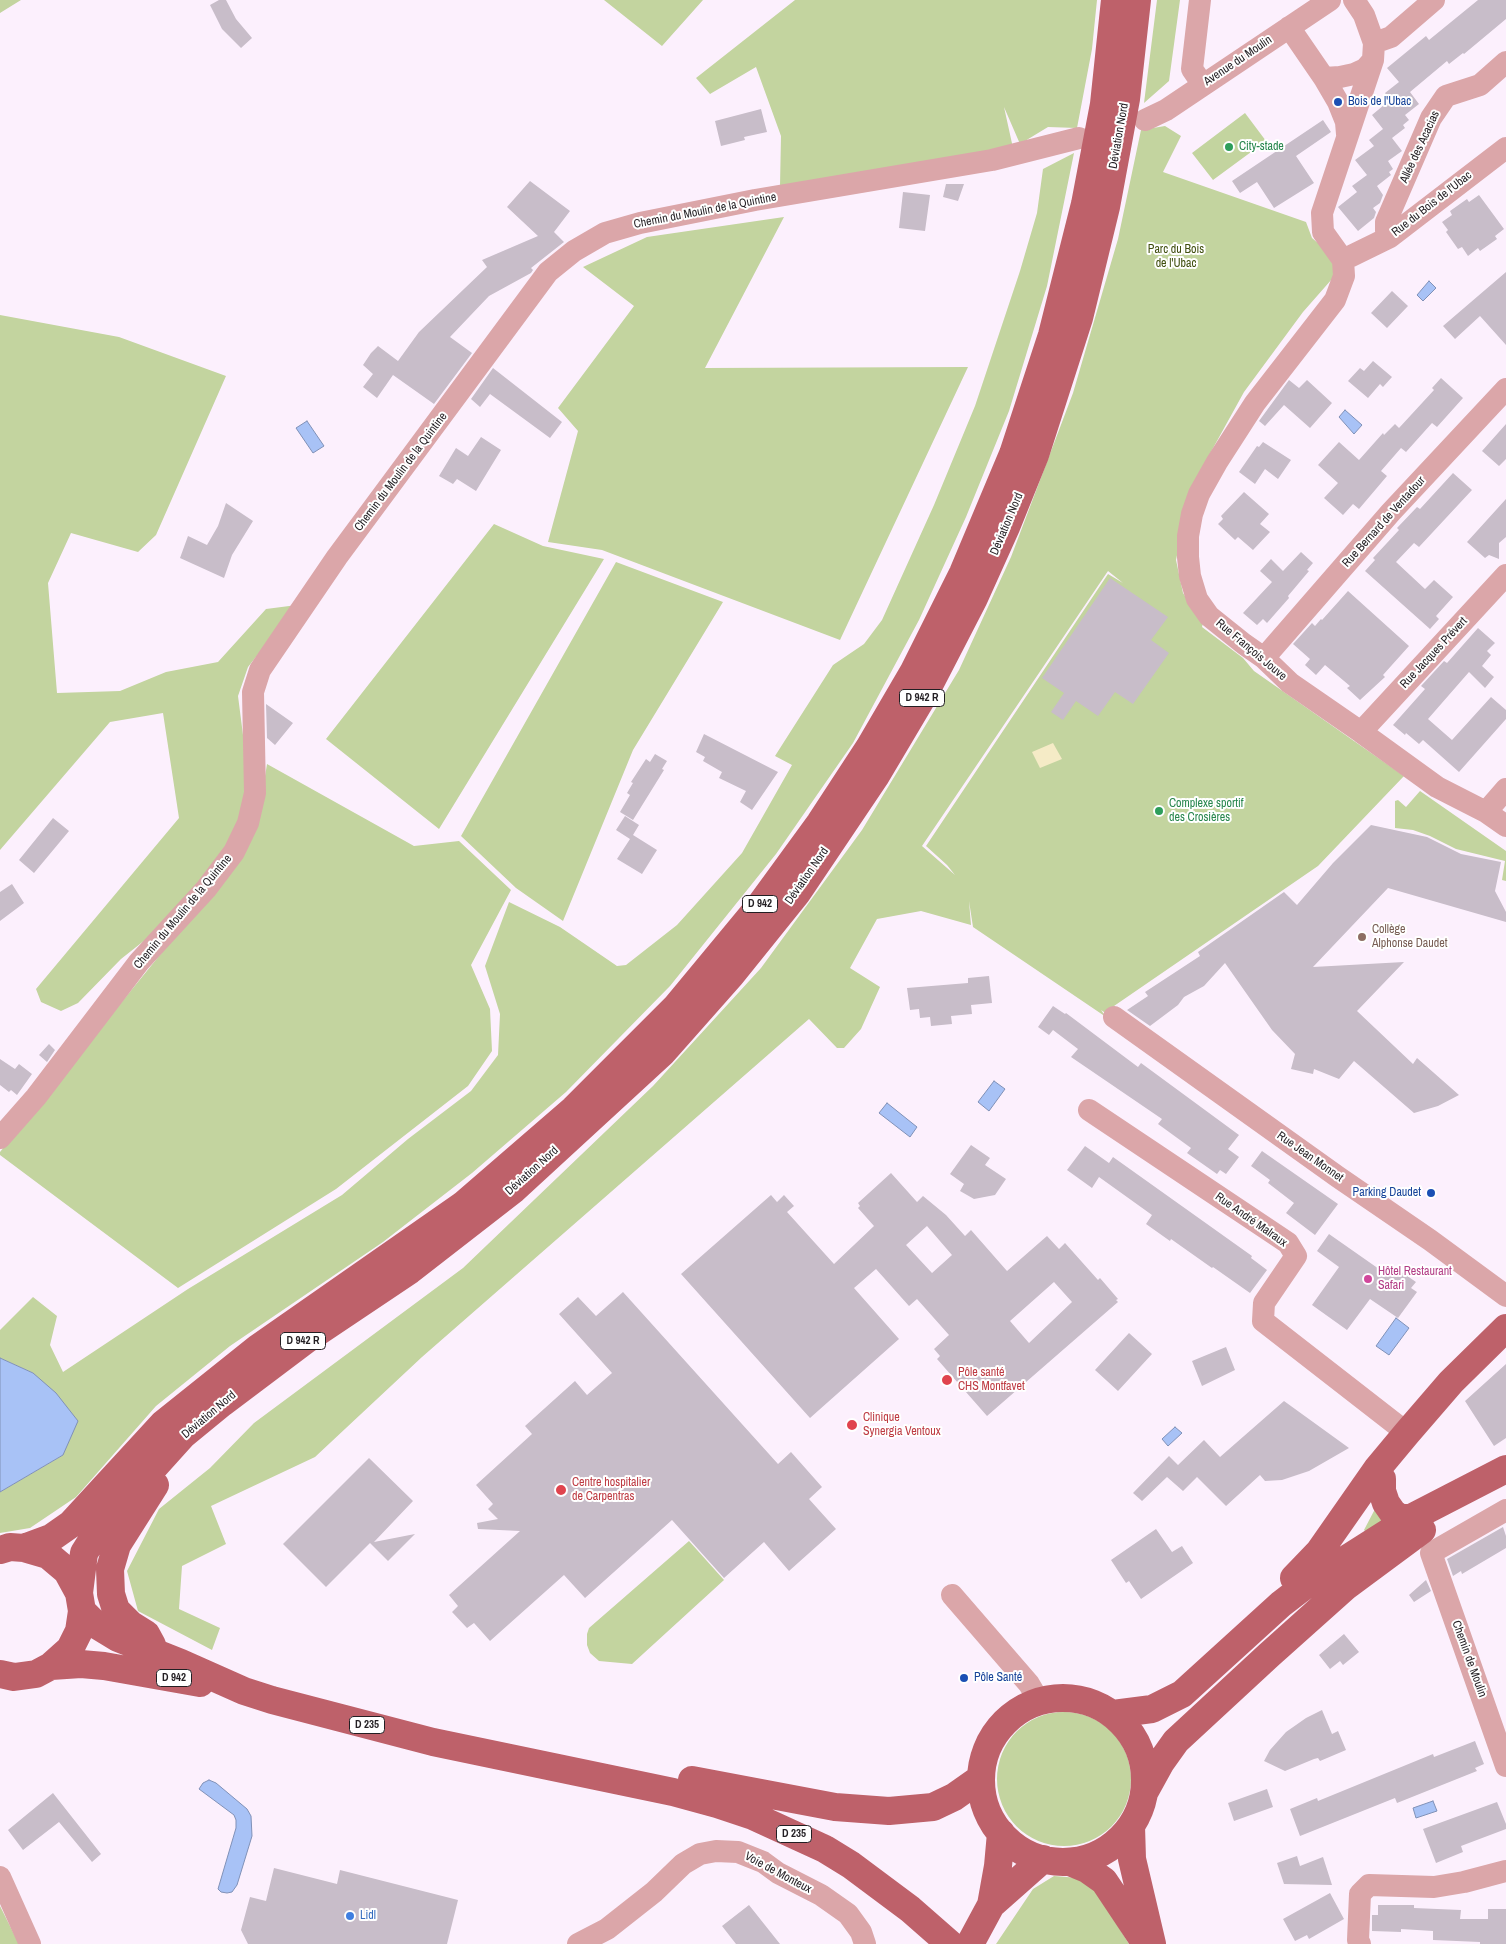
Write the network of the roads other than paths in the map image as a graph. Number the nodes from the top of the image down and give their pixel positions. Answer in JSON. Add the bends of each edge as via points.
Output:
{"nodes":[{"id":1,"x":1116,"y":0,"type":"edge"},
{"id":2,"x":1137,"y":0,"type":"edge"},
{"id":3,"x":1200,"y":0,"type":"edge"},
{"id":4,"x":1330,"y":0,"type":"edge"},
{"id":5,"x":1354,"y":0,"type":"edge"},
{"id":6,"x":1434,"y":0,"type":"edge"},
{"id":7,"x":1289,"y":27,"type":"junction"},
{"id":8,"x":1374,"y":51,"type":"junction"},
{"id":9,"x":1506,"y":62,"type":"edge"},
{"id":10,"x":1324,"y":78,"type":"junction"},
{"id":11,"x":1203,"y":85,"type":"junction"},
{"id":12,"x":1145,"y":120,"type":"dead end"},
{"id":13,"x":1347,"y":134,"type":"junction"},
{"id":14,"x":1079,"y":138,"type":"dead end"},
{"id":15,"x":1506,"y":148,"type":"edge"},
{"id":16,"x":1390,"y":237,"type":"junction"},
{"id":17,"x":1342,"y":260,"type":"junction"},
{"id":18,"x":1506,"y":389,"type":"edge"},
{"id":19,"x":1506,"y":575,"type":"edge"},
{"id":20,"x":1264,"y":658,"type":"junction"},
{"id":21,"x":1361,"y":732,"type":"junction"},
{"id":22,"x":1506,"y":789,"type":"edge"},
{"id":23,"x":1486,"y":812,"type":"junction"},
{"id":24,"x":1506,"y":826,"type":"edge"},
{"id":25,"x":1114,"y":1017,"type":"dead end"},
{"id":26,"x":1089,"y":1110,"type":"dead end"},
{"id":27,"x":0,"y":1138,"type":"edge"},
{"id":28,"x":1506,"y":1296,"type":"edge"},
{"id":29,"x":1506,"y":1328,"type":"edge"},
{"id":30,"x":1407,"y":1433,"type":"junction"},
{"id":31,"x":174,"y":1445,"type":"junction"},
{"id":32,"x":1498,"y":1473,"type":"edge"},
{"id":33,"x":1382,"y":1478,"type":"junction"},
{"id":34,"x":1506,"y":1510,"type":"edge"},
{"id":35,"x":1411,"y":1518,"type":"junction"},
{"id":36,"x":12,"y":1549,"type":"edge"},
{"id":37,"x":1335,"y":1565,"type":"junction"},
{"id":38,"x":952,"y":1595,"type":"dead end"},
{"id":39,"x":80,"y":1602,"type":"junction"},
{"id":40,"x":157,"y":1653,"type":"junction"},
{"id":41,"x":1269,"y":1655,"type":"junction"},
{"id":42,"x":51,"y":1666,"type":"junction"},
{"id":43,"x":1203,"y":1673,"type":"junction"},
{"id":44,"x":0,"y":1674,"type":"edge"},
{"id":45,"x":244,"y":1691,"type":"junction"},
{"id":46,"x":1039,"y":1701,"type":"junction"},
{"id":47,"x":1113,"y":1714,"type":"junction"},
{"id":48,"x":1506,"y":1766,"type":"edge"},
{"id":49,"x":981,"y":1778,"type":"junction"},
{"id":50,"x":617,"y":1780,"type":"junction"},
{"id":51,"x":1145,"y":1791,"type":"junction"},
{"id":52,"x":1131,"y":1826,"type":"junction"},
{"id":53,"x":1000,"y":1833,"type":"junction"},
{"id":54,"x":1043,"y":1860,"type":"junction"},
{"id":55,"x":1070,"y":1862,"type":"junction"},
{"id":56,"x":1506,"y":1871,"type":"edge"},
{"id":57,"x":0,"y":1877,"type":"edge"},
{"id":58,"x":989,"y":1909,"type":"junction"},
{"id":59,"x":30,"y":1944,"type":"edge"},
{"id":60,"x":578,"y":1944,"type":"edge"},
{"id":61,"x":865,"y":1944,"type":"edge"},
{"id":62,"x":950,"y":1944,"type":"edge"},
{"id":63,"x":970,"y":1944,"type":"edge"},
{"id":64,"x":1146,"y":1944,"type":"edge"},
{"id":65,"x":1152,"y":1944,"type":"edge"},
{"id":66,"x":1360,"y":1944,"type":"edge"}],
"edges":[{"from":1,"to":36,"type":"main road","name":"Déviation Nord","number":"D 942","via":[[1104,104],[1085,204],[1052,336],[1012,454],[964,573],[914,671],[820,823],[758,908],[676,1007],[574,1109],[463,1205],[258,1348],[164,1424],[71,1524],[51,1538]]},
{"from":2,"to":31,"type":"main road","name":"Déviation Nord","number":"D 942 R","via":[[1126,98],[1106,207],[1079,318],[1035,455],[974,598],[926,691],[875,777],[797,893],[662,1053],[513,1190],[410,1270],[237,1391]]},
{"from":3,"to":11,"type":"street","via":[[1192,69]]},
{"from":4,"to":7,"type":"street","name":"Avenue du Moulin"},
{"from":5,"to":8,"type":"street","via":[[1364,15]]},
{"from":6,"to":8,"type":"street"},
{"from":7,"to":10,"type":"street"},
{"from":7,"to":11,"type":"street","name":"Avenue du Moulin"},
{"from":8,"to":10,"type":"street","via":[[1365,68],[1354,74]]},
{"from":8,"to":13,"type":"street"},
{"from":9,"to":16,"type":"street","name":"Allée des Acacias","via":[[1480,86],[1446,96],[1430,118],[1386,222]]},
{"from":10,"to":13,"type":"street","via":[[1343,113]]},
{"from":11,"to":12,"type":"street","name":"Avenue du Moulin"},
{"from":13,"to":17,"type":"street","via":[[1322,213],[1323,232]]},
{"from":14,"to":27,"type":"street","name":"Chemin du Moulin de la Quintine","via":[[992,160],[640,223],[605,233],[574,251],[548,272],[337,557],[260,670],[252,692],[255,793],[248,823],[234,852],[206,889],[139,962],[36,1097]]},
{"from":15,"to":16,"type":"street","name":"Rue du Bois de l'Ubac"},
{"from":16,"to":17,"type":"street","name":"Rue du Bois de l'Ubac"},
{"from":17,"to":20,"type":"street","name":"Rue François Jouve","via":[[1344,276],[1336,300],[1255,402],[1199,494],[1192,514],[1188,557],[1197,598],[1209,616]]},
{"from":18,"to":20,"type":"street","name":"Rue Bernard de Ventadour","via":[[1391,512]]},
{"from":19,"to":21,"type":"street","name":"Rue Jacques Prévert"},
{"from":20,"to":21,"type":"street","name":"Rue François Jouve","via":[[1290,683]]},
{"from":21,"to":23,"type":"street","name":"Rue François Jouve","via":[[1437,787]]},
{"from":22,"to":23,"type":"street"},
{"from":23,"to":24,"type":"street","name":"Rue François Jouve"},
{"from":25,"to":28,"type":"street","name":"Rue Jean Monnet"},
{"from":26,"to":30,"type":"street","name":"Rue André Malraux","via":[[1288,1243],[1296,1256],[1264,1303],[1263,1321]]},
{"from":29,"to":30,"type":"main road","via":[[1451,1382]]},
{"from":30,"to":33,"type":"main road"},
{"from":30,"to":43,"type":"main road","via":[[1377,1469],[1319,1552]]},
{"from":31,"to":39,"type":"main road","name":"Déviation Nord","number":"D 942 R","via":[[106,1520],[84,1553]]},
{"from":31,"to":40,"type":"main road","via":[[174,1465],[140,1507],[117,1545],[110,1569],[111,1594],[116,1610],[146,1634]]},
{"from":32,"to":35,"type":"main road"},
{"from":32,"to":41,"type":"main road","via":[[1345,1587]]},
{"from":33,"to":35,"type":"main road","via":[[1384,1497],[1393,1513],[1400,1518]]},
{"from":33,"to":37,"type":"main road"},
{"from":34,"to":48,"type":"street","name":"Chemin de Moulin","via":[[1430,1553]]},
{"from":35,"to":37,"type":"main road"},
{"from":36,"to":39,"type":"main road","via":[[48,1555],[67,1571]]},
{"from":37,"to":41,"type":"main road"},
{"from":37,"to":43,"type":"main road","via":[[1281,1604]]},
{"from":38,"to":46,"type":"street","via":[[1029,1684]]},
{"from":39,"to":40,"type":"main road","number":"D 942","via":[[95,1624],[118,1638]]},
{"from":39,"to":42,"type":"main road","name":"Déviation Nord","via":[[79,1631],[70,1649]]},
{"from":40,"to":45,"type":"main road","number":"D 942"},
{"from":41,"to":51,"type":"main road","via":[[1176,1741]]},
{"from":42,"to":44,"type":"main road","via":[[36,1674],[14,1678]]},
{"from":42,"to":45,"type":"main road","number":"D 942","via":[[104,1666]]},
{"from":43,"to":47,"type":"main road","via":[[1182,1694],[1168,1702],[1143,1711]]},
{"from":45,"to":50,"type":"main road","number":"D 235","via":[[433,1742]]},
{"from":46,"to":47,"type":"main road","via":[[1078,1699]]},
{"from":46,"to":49,"type":"main road","via":[[1007,1719],[995,1733],[987,1749]]},
{"from":47,"to":51,"type":"main road","via":[[1129,1730],[1139,1748],[1145,1769]]},
{"from":49,"to":50,"type":"main road","via":[[933,1808],[889,1811],[836,1807],[664,1776],[642,1774]]},
{"from":49,"to":53,"type":"main road","via":[[989,1817]]},
{"from":50,"to":62,"type":"main road","number":"D 235","via":[[718,1804],[789,1831],[858,1870]]},
{"from":51,"to":52,"type":"main road","via":[[1140,1811]]},
{"from":52,"to":55,"type":"main road","via":[[1115,1844],[1094,1856]]},
{"from":52,"to":65,"type":"main road","via":[[1132,1859]]},
{"from":53,"to":54,"type":"main road","via":[[1027,1854]]},
{"from":53,"to":58,"type":"main road","via":[[998,1866]]},
{"from":54,"to":55,"type":"main road"},
{"from":54,"to":58,"type":"main road"},
{"from":55,"to":64,"type":"main road","via":[[1104,1881]]},
{"from":56,"to":66,"type":"street","via":[[1434,1887],[1369,1885],[1360,1894]]},
{"from":57,"to":59,"type":"street"},
{"from":58,"to":63,"type":"main road"},
{"from":60,"to":61,"type":"street","name":"Voie de Monteux","via":[[607,1929],[654,1892],[682,1864],[716,1850],[738,1852],[763,1862],[821,1895],[848,1914]]}]}
